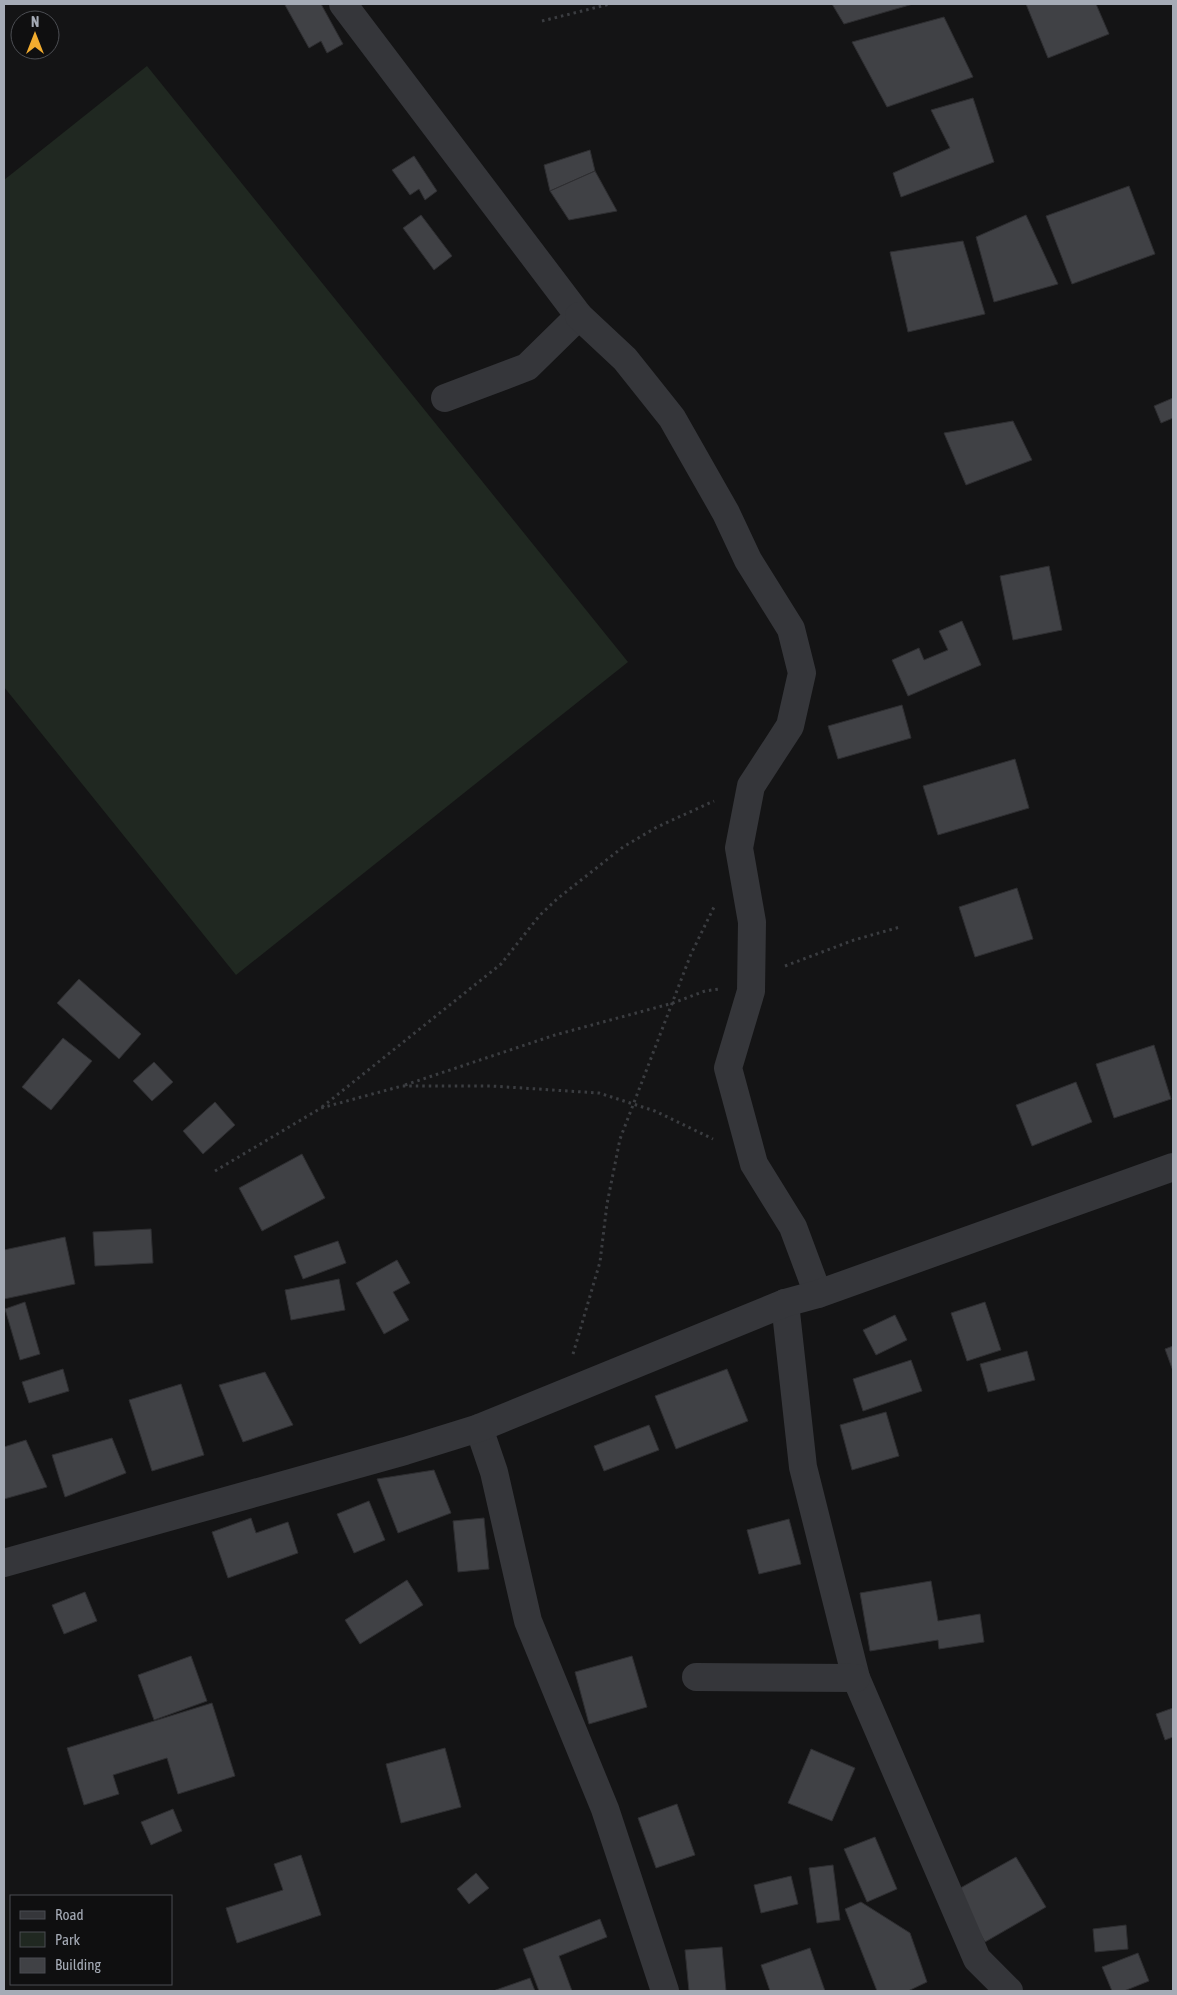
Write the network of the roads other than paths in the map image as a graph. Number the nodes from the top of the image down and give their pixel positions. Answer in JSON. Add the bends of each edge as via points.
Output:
{"nodes":[{"id":1,"x":343,"y":4,"type":"edge"},
{"id":2,"x":579,"y":316,"type":"junction"},
{"id":3,"x":444,"y":398,"type":"dead end"},
{"id":4,"x":1173,"y":1167,"type":"edge"},
{"id":5,"x":818,"y":1294,"type":"junction"},
{"id":6,"x":784,"y":1303,"type":"junction"},
{"id":7,"x":479,"y":1428,"type":"junction"},
{"id":8,"x":4,"y":1563,"type":"edge"},
{"id":9,"x":696,"y":1676,"type":"dead end"},
{"id":10,"x":856,"y":1678,"type":"junction"},
{"id":11,"x":665,"y":1991,"type":"edge"},
{"id":12,"x":1009,"y":1991,"type":"edge"}],
"edges":[{"from":1,"to":2,"type":"street"},
{"from":2,"to":3,"type":"street","via":[[527,367]]},
{"from":2,"to":5,"type":"street","via":[[625,359],[672,418],[748,560],[791,630],[802,672],[790,726],[751,786],[739,848],[752,922],[751,991],[728,1068],[754,1164],[793,1228]]},
{"from":4,"to":5,"type":"street"},
{"from":5,"to":6,"type":"street"},
{"from":6,"to":7,"type":"street"},
{"from":6,"to":10,"type":"street","via":[[804,1467]]},
{"from":7,"to":8,"type":"street"},
{"from":7,"to":11,"type":"street","via":[[494,1472],[528,1621],[605,1809]]},
{"from":9,"to":10,"type":"street"},
{"from":10,"to":12,"type":"street","via":[[977,1959]]}]}
